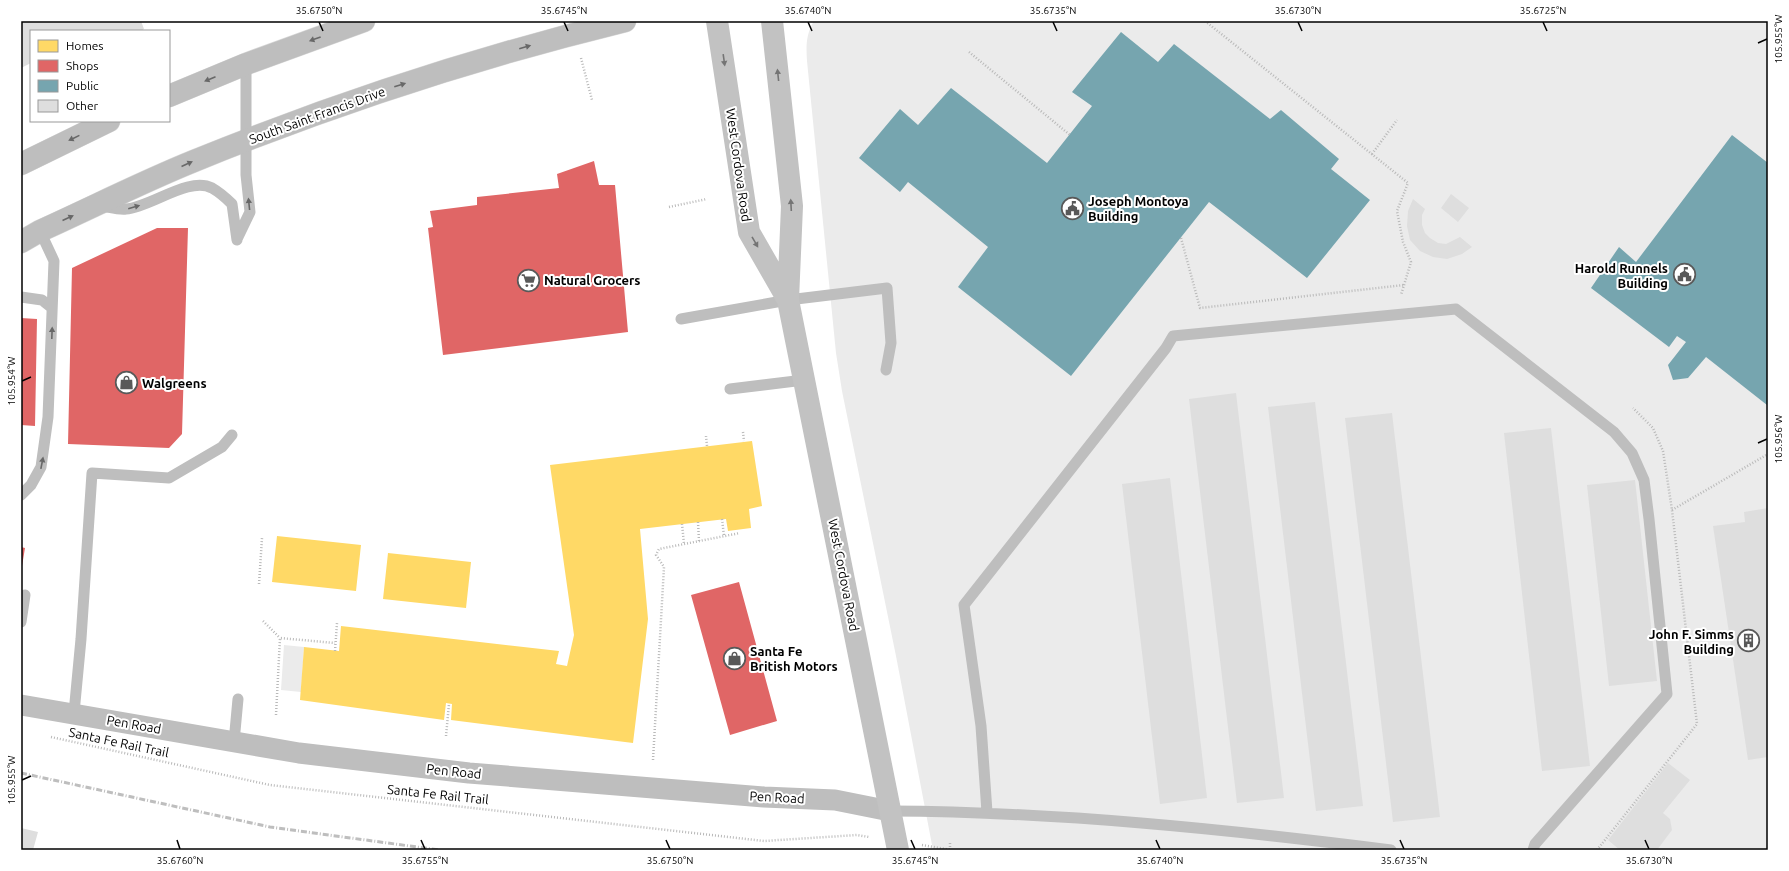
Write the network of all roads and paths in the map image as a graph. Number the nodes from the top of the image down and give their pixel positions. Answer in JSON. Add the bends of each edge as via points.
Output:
{"nodes":[{"id":1,"x":364,"y":21,"type":"edge"},
{"id":2,"x":625,"y":21,"type":"edge"},
{"id":3,"x":717,"y":21,"type":"edge"},
{"id":4,"x":772,"y":21,"type":"edge"},
{"id":5,"x":1205,"y":21,"type":"edge"},
{"id":6,"x":580,"y":52,"type":"dead end"},
{"id":7,"x":968,"y":52,"type":"dead end"},
{"id":8,"x":246,"y":64,"type":"junction"},
{"id":9,"x":170,"y":96,"type":"edge"},
{"id":10,"x":592,"y":100,"type":"dead end"},
{"id":11,"x":1397,"y":120,"type":"dead end"},
{"id":12,"x":107,"y":122,"type":"edge"},
{"id":13,"x":1070,"y":135,"type":"dead end"},
{"id":14,"x":247,"y":140,"type":"junction"},
{"id":15,"x":1372,"y":154,"type":"junction"},
{"id":16,"x":21,"y":164,"type":"edge"},
{"id":17,"x":707,"y":199,"type":"dead end"},
{"id":18,"x":96,"y":206,"type":"junction"},
{"id":19,"x":669,"y":207,"type":"dead end"},
{"id":20,"x":40,"y":231,"type":"junction"},
{"id":21,"x":1181,"y":238,"type":"dead end"},
{"id":22,"x":21,"y":242,"type":"edge"},
{"id":23,"x":1404,"y":285,"type":"junction"},
{"id":24,"x":21,"y":297,"type":"edge"},
{"id":25,"x":788,"y":300,"type":"junction"},
{"id":26,"x":52,"y":308,"type":"junction"},
{"id":27,"x":1393,"y":315,"type":"junction"},
{"id":28,"x":681,"y":319,"type":"dead end"},
{"id":29,"x":886,"y":370,"type":"dead end"},
{"id":30,"x":804,"y":380,"type":"junction"},
{"id":31,"x":730,"y":389,"type":"dead end"},
{"id":32,"x":1633,"y":408,"type":"dead end"},
{"id":33,"x":743,"y":432,"type":"dead end"},
{"id":34,"x":232,"y":435,"type":"dead end"},
{"id":35,"x":706,"y":436,"type":"dead end"},
{"id":36,"x":744,"y":442,"type":"dead end"},
{"id":37,"x":707,"y":446,"type":"dead end"},
{"id":38,"x":1768,"y":454,"type":"edge"},
{"id":39,"x":21,"y":495,"type":"edge"},
{"id":40,"x":722,"y":519,"type":"dead end"},
{"id":41,"x":698,"y":522,"type":"dead end"},
{"id":42,"x":682,"y":524,"type":"dead end"},
{"id":43,"x":740,"y":533,"type":"dead end"},
{"id":44,"x":724,"y":536,"type":"junction"},
{"id":45,"x":262,"y":538,"type":"dead end"},
{"id":46,"x":699,"y":541,"type":"junction"},
{"id":47,"x":684,"y":544,"type":"junction"},
{"id":48,"x":259,"y":584,"type":"dead end"},
{"id":49,"x":25,"y":595,"type":"dead end"},
{"id":50,"x":263,"y":621,"type":"dead end"},
{"id":51,"x":21,"y":622,"type":"edge"},
{"id":52,"x":337,"y":623,"type":"dead end"},
{"id":53,"x":280,"y":638,"type":"junction"},
{"id":54,"x":335,"y":643,"type":"junction"},
{"id":55,"x":335,"y":651,"type":"dead end"},
{"id":56,"x":238,"y":698,"type":"dead end"},
{"id":57,"x":449,"y":704,"type":"dead end"},
{"id":58,"x":21,"y":705,"type":"edge"},
{"id":59,"x":74,"y":713,"type":"junction"},
{"id":60,"x":276,"y":715,"type":"dead end"},
{"id":61,"x":47,"y":736,"type":"dead end"},
{"id":62,"x":446,"y":736,"type":"dead end"},
{"id":63,"x":234,"y":742,"type":"junction"},
{"id":64,"x":653,"y":760,"type":"dead end"},
{"id":65,"x":890,"y":811,"type":"junction"},
{"id":66,"x":987,"y":812,"type":"junction"},
{"id":67,"x":857,"y":835,"type":"dead end"},
{"id":68,"x":950,"y":841,"type":"dead end"},
{"id":69,"x":898,"y":850,"type":"edge"},
{"id":70,"x":951,"y":850,"type":"edge"},
{"id":71,"x":1392,"y":850,"type":"edge"},
{"id":72,"x":1533,"y":850,"type":"edge"}],
"edges":[{"from":1,"to":8,"type":"highway","one_way":true},
{"from":14,"to":2,"type":"highway","name":"South Saint Francis Drive","one_way":true,"via":[[465,64],[553,38]]},
{"from":3,"to":25,"type":"main road","name":"West Cordova Road","one_way":true,"via":[[749,232]]},
{"from":25,"to":4,"type":"main road","name":"West Cordova Road","one_way":true,"via":[[792,206]]},
{"from":5,"to":15,"type":"path"},
{"from":6,"to":10,"type":"path"},
{"from":7,"to":13,"type":"path"},
{"from":8,"to":9,"type":"highway","one_way":true},
{"from":8,"to":14,"type":"lane"},
{"from":11,"to":15,"type":"path"},
{"from":12,"to":16,"type":"highway","one_way":true},
{"from":18,"to":14,"type":"highway","name":"South Saint Francis Drive","one_way":true},
{"from":18,"to":14,"type":"lane","one_way":true,"via":[[127,209],[186,187],[206,186],[232,204],[237,240],[250,212],[246,175]]},
{"from":15,"to":23,"type":"path","via":[[1408,183],[1397,211],[1403,242],[1411,262]]},
{"from":17,"to":19,"type":"path"},
{"from":20,"to":18,"type":"highway","name":"South Saint Francis Drive","one_way":true},
{"from":20,"to":22,"type":"highway","name":"South Saint Francis Drive"},
{"from":20,"to":26,"type":"lane","via":[[54,260]]},
{"from":21,"to":23,"type":"path","via":[[1200,308]]},
{"from":23,"to":27,"type":"path"},
{"from":24,"to":26,"type":"lane","via":[[42,300]]},
{"from":25,"to":28,"type":"lane"},
{"from":25,"to":29,"type":"lane","via":[[887,288],[891,343]]},
{"from":25,"to":30,"type":"main road","name":"West Cordova Road"},
{"from":39,"to":26,"type":"lane","one_way":true,"via":[[31,485],[41,467],[48,417]]},
{"from":27,"to":66,"type":"lane","via":[[1173,336],[964,605],[981,726]]},
{"from":27,"to":72,"type":"lane","via":[[1456,309],[1614,432],[1632,453],[1644,480],[1667,694],[1535,844]]},
{"from":30,"to":31,"type":"lane"},
{"from":30,"to":65,"type":"main road","name":"West Cordova Road"},
{"from":32,"to":38,"type":"path","via":[[1653,428],[1663,450],[1672,510]]},
{"from":33,"to":36,"type":"path"},
{"from":34,"to":59,"type":"lane","via":[[222,447],[169,478],[92,473],[82,639]]},
{"from":35,"to":37,"type":"path"},
{"from":40,"to":44,"type":"path"},
{"from":41,"to":46,"type":"path"},
{"from":42,"to":47,"type":"path"},
{"from":43,"to":44,"type":"path"},
{"from":44,"to":46,"type":"path"},
{"from":45,"to":48,"type":"path"},
{"from":46,"to":47,"type":"path"},
{"from":47,"to":64,"type":"path","via":[[659,549],[656,555],[664,567]]},
{"from":49,"to":51,"type":"lane"},
{"from":50,"to":53,"type":"path"},
{"from":52,"to":54,"type":"path"},
{"from":53,"to":54,"type":"path"},
{"from":53,"to":60,"type":"path"},
{"from":54,"to":55,"type":"path"},
{"from":56,"to":63,"type":"lane"},
{"from":57,"to":62,"type":"path"},
{"from":58,"to":59,"type":"street","name":"Pen Road"},
{"from":59,"to":63,"type":"street","name":"Pen Road"},
{"from":61,"to":67,"type":"path","name":"Santa Fe Rail Trail","via":[[270,785],[764,841]]},
{"from":63,"to":65,"type":"street","name":"Pen Road","via":[[299,753],[469,773],[835,800]]},
{"from":65,"to":66,"type":"lane"},
{"from":65,"to":69,"type":"main road","name":"West Cordova Road"},
{"from":66,"to":71,"type":"lane","via":[[1150,824]]},
{"from":68,"to":70,"type":"path"}]}
